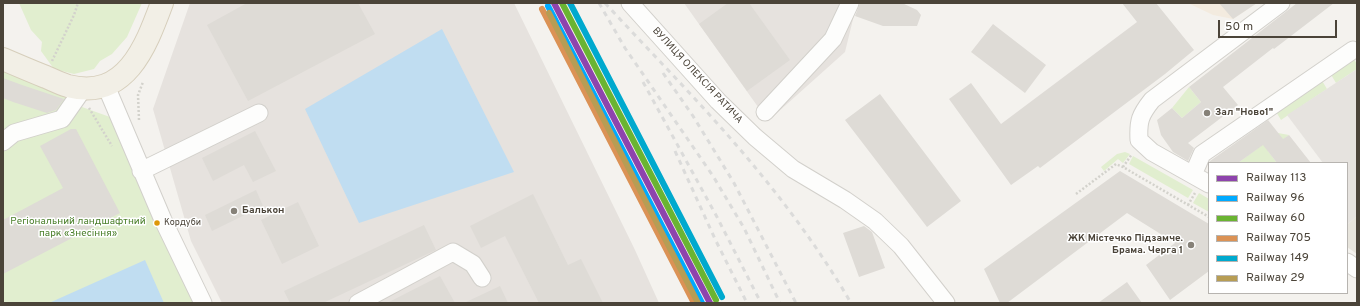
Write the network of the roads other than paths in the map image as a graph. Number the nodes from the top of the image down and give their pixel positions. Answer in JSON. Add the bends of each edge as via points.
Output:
{"nodes":[{"id":1,"x":162,"y":3,"type":"edge"},
{"id":2,"x":630,"y":3,"type":"edge"},
{"id":3,"x":850,"y":3,"type":"edge"},
{"id":4,"x":1281,"y":3,"type":"edge"},
{"id":5,"x":1353,"y":50,"type":"dead end"},
{"id":6,"x":3,"y":59,"type":"edge"},
{"id":7,"x":106,"y":86,"type":"junction"},
{"id":8,"x":83,"y":89,"type":"junction"},
{"id":9,"x":258,"y":112,"type":"dead end"},
{"id":10,"x":765,"y":112,"type":"dead end"},
{"id":11,"x":7,"y":135,"type":"edge"},
{"id":12,"x":141,"y":171,"type":"junction"},
{"id":13,"x":1200,"y":183,"type":"edge"},
{"id":14,"x":1348,"y":263,"type":"edge"},
{"id":15,"x":1357,"y":269,"type":"edge"},
{"id":16,"x":482,"y":278,"type":"dead end"},
{"id":17,"x":203,"y":303,"type":"edge"},
{"id":18,"x":358,"y":303,"type":"edge"},
{"id":19,"x":946,"y":303,"type":"edge"}],
"edges":[{"from":1,"to":7,"type":"main road","via":[[149,39],[136,60],[124,75]]},
{"from":2,"to":19,"type":"street","name":"ВУЛИЦЯ ОЛЕКСІЯ РАТИЧА","via":[[718,101],[755,137],[794,168],[875,221],[901,246]]},
{"from":3,"to":10,"type":"street","via":[[833,38]]},
{"from":4,"to":13,"type":"street","via":[[1152,100],[1142,112],[1138,126],[1139,140],[1152,152]]},
{"from":5,"to":13,"type":"street","via":[[1202,154]]},
{"from":6,"to":8,"type":"main road","via":[[67,86]]},
{"from":7,"to":8,"type":"main road"},
{"from":7,"to":12,"type":"street"},
{"from":8,"to":11,"type":"street","via":[[62,119]]},
{"from":9,"to":12,"type":"street"},
{"from":12,"to":17,"type":"street"},
{"from":14,"to":15,"type":"street"},
{"from":16,"to":18,"type":"street","via":[[474,264],[453,252]]}]}
